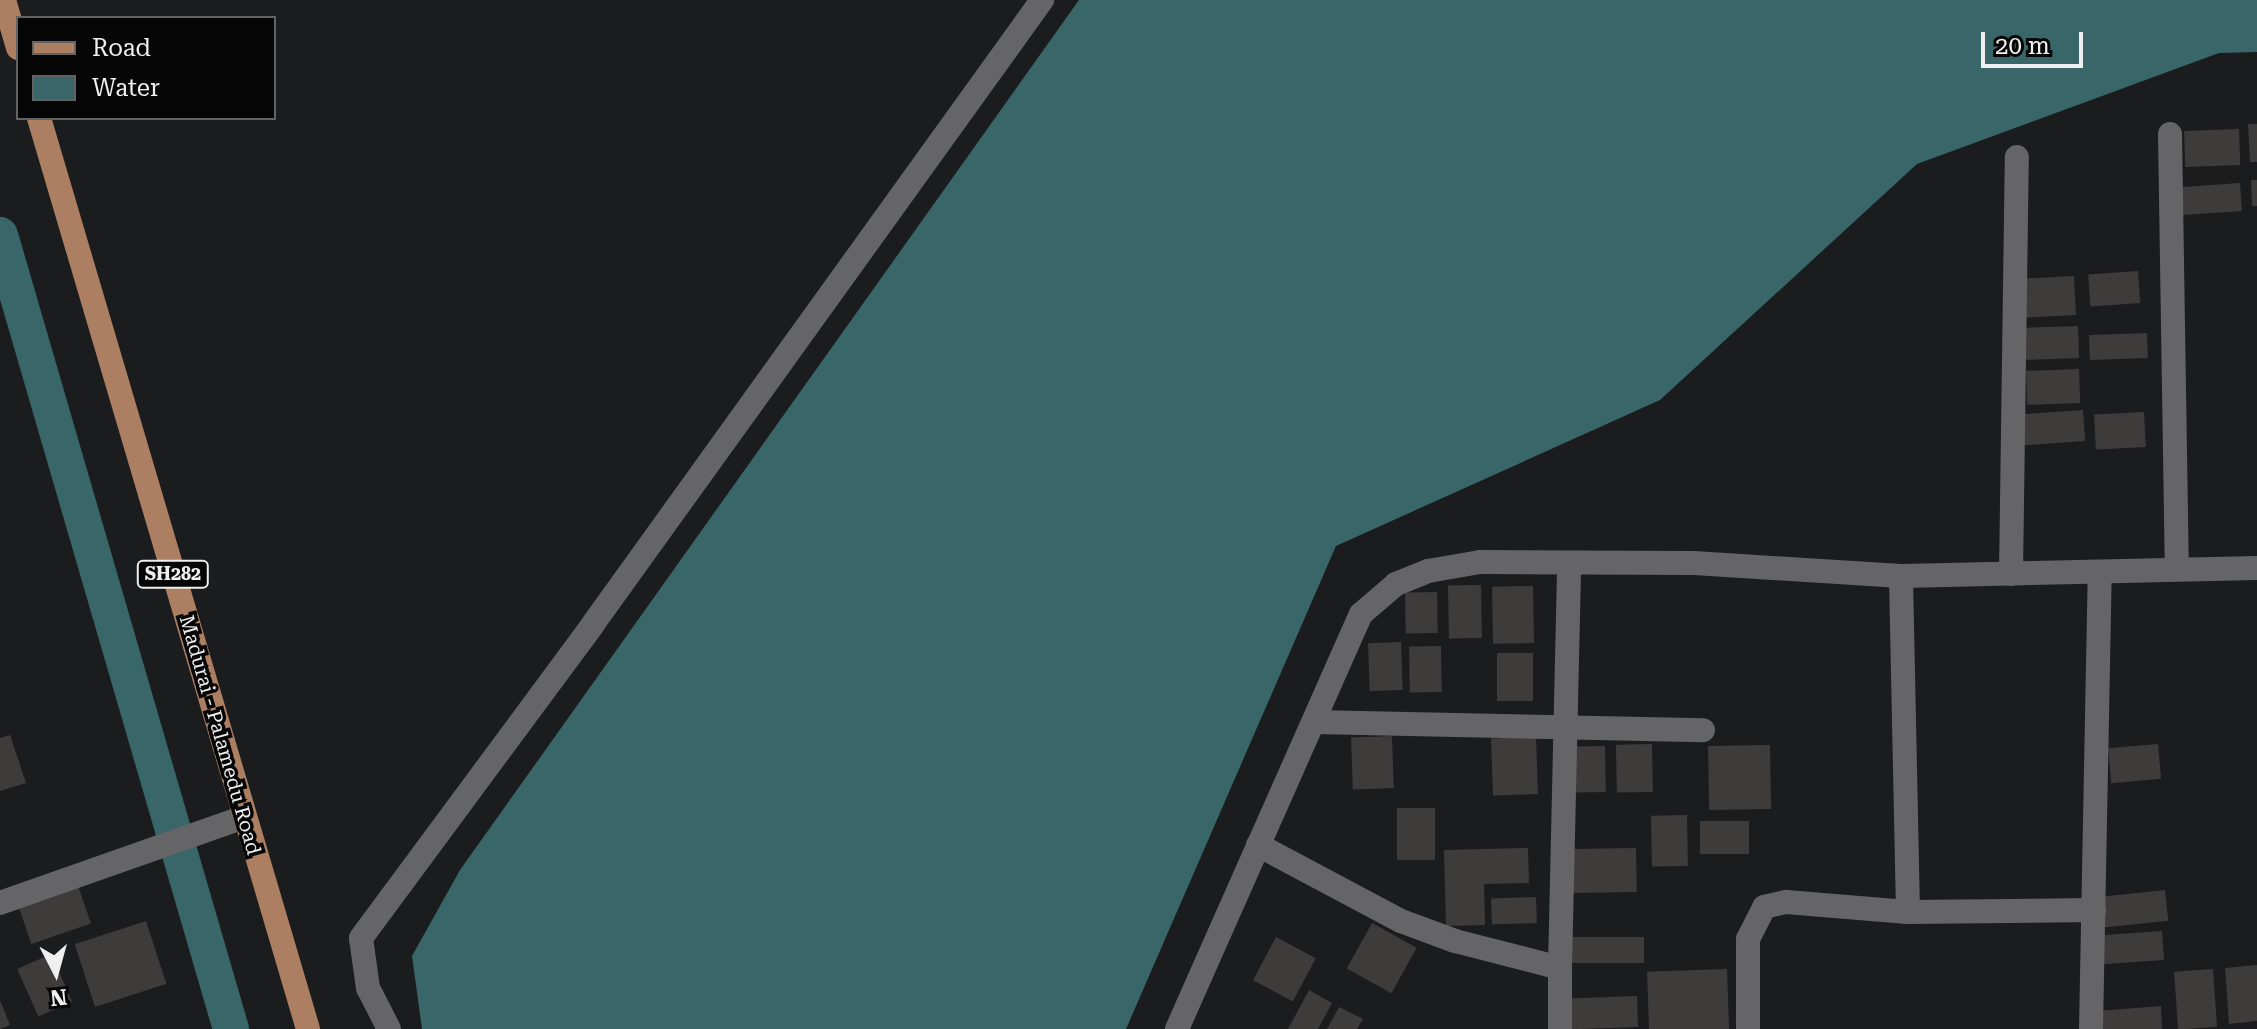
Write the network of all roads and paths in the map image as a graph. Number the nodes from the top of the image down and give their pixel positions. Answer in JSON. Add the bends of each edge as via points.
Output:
{"nodes":[{"id":1,"x":4,"y":0,"type":"edge"},
{"id":2,"x":1042,"y":0,"type":"edge"},
{"id":3,"x":16,"y":41,"type":"edge"},
{"id":4,"x":40,"y":120,"type":"edge"},
{"id":5,"x":2170,"y":134,"type":"dead end"},
{"id":6,"x":2017,"y":157,"type":"dead end"},
{"id":7,"x":1569,"y":564,"type":"junction"},
{"id":8,"x":2257,"y":568,"type":"edge"},
{"id":9,"x":2177,"y":569,"type":"junction"},
{"id":10,"x":2100,"y":572,"type":"junction"},
{"id":11,"x":2011,"y":574,"type":"junction"},
{"id":12,"x":1901,"y":576,"type":"junction"},
{"id":13,"x":1314,"y":722,"type":"junction"},
{"id":14,"x":1562,"y":727,"type":"junction"},
{"id":15,"x":1703,"y":730,"type":"dead end"},
{"id":16,"x":243,"y":817,"type":"junction"},
{"id":17,"x":1258,"y":845,"type":"junction"},
{"id":18,"x":0,"y":903,"type":"edge"},
{"id":19,"x":2094,"y":910,"type":"junction"},
{"id":20,"x":1908,"y":912,"type":"junction"},
{"id":21,"x":1560,"y":968,"type":"junction"},
{"id":22,"x":308,"y":1029,"type":"edge"},
{"id":23,"x":389,"y":1029,"type":"edge"},
{"id":24,"x":1177,"y":1029,"type":"edge"},
{"id":25,"x":1560,"y":1029,"type":"edge"},
{"id":26,"x":1748,"y":1029,"type":"edge"},
{"id":27,"x":2091,"y":1029,"type":"edge"}],
"edges":[{"from":1,"to":3,"type":"main road"},
{"from":2,"to":23,"type":"street","via":[[361,938],[368,988]]},
{"from":4,"to":16,"type":"main road","name":"Madurai - Palamedu Road","number":"SH282"},
{"from":5,"to":9,"type":"street"},
{"from":6,"to":11,"type":"street"},
{"from":7,"to":12,"type":"street","via":[[1694,563]]},
{"from":7,"to":13,"type":"street","via":[[1480,562],[1428,571],[1396,584],[1361,614]]},
{"from":7,"to":14,"type":"street"},
{"from":8,"to":9,"type":"street"},
{"from":9,"to":10,"type":"street"},
{"from":10,"to":11,"type":"street"},
{"from":10,"to":19,"type":"street"},
{"from":11,"to":12,"type":"street"},
{"from":12,"to":20,"type":"street"},
{"from":13,"to":14,"type":"street"},
{"from":13,"to":17,"type":"street"},
{"from":14,"to":15,"type":"street"},
{"from":14,"to":21,"type":"street"},
{"from":16,"to":18,"type":"street"},
{"from":16,"to":22,"type":"main road","name":"Madurai - Palamedu Road","number":"SH282"},
{"from":17,"to":21,"type":"street","via":[[1401,921]]},
{"from":17,"to":24,"type":"street"},
{"from":19,"to":20,"type":"street"},
{"from":19,"to":27,"type":"street"},
{"from":20,"to":26,"type":"street","via":[[1786,902],[1764,907],[1748,939]]},
{"from":21,"to":25,"type":"street"}]}
